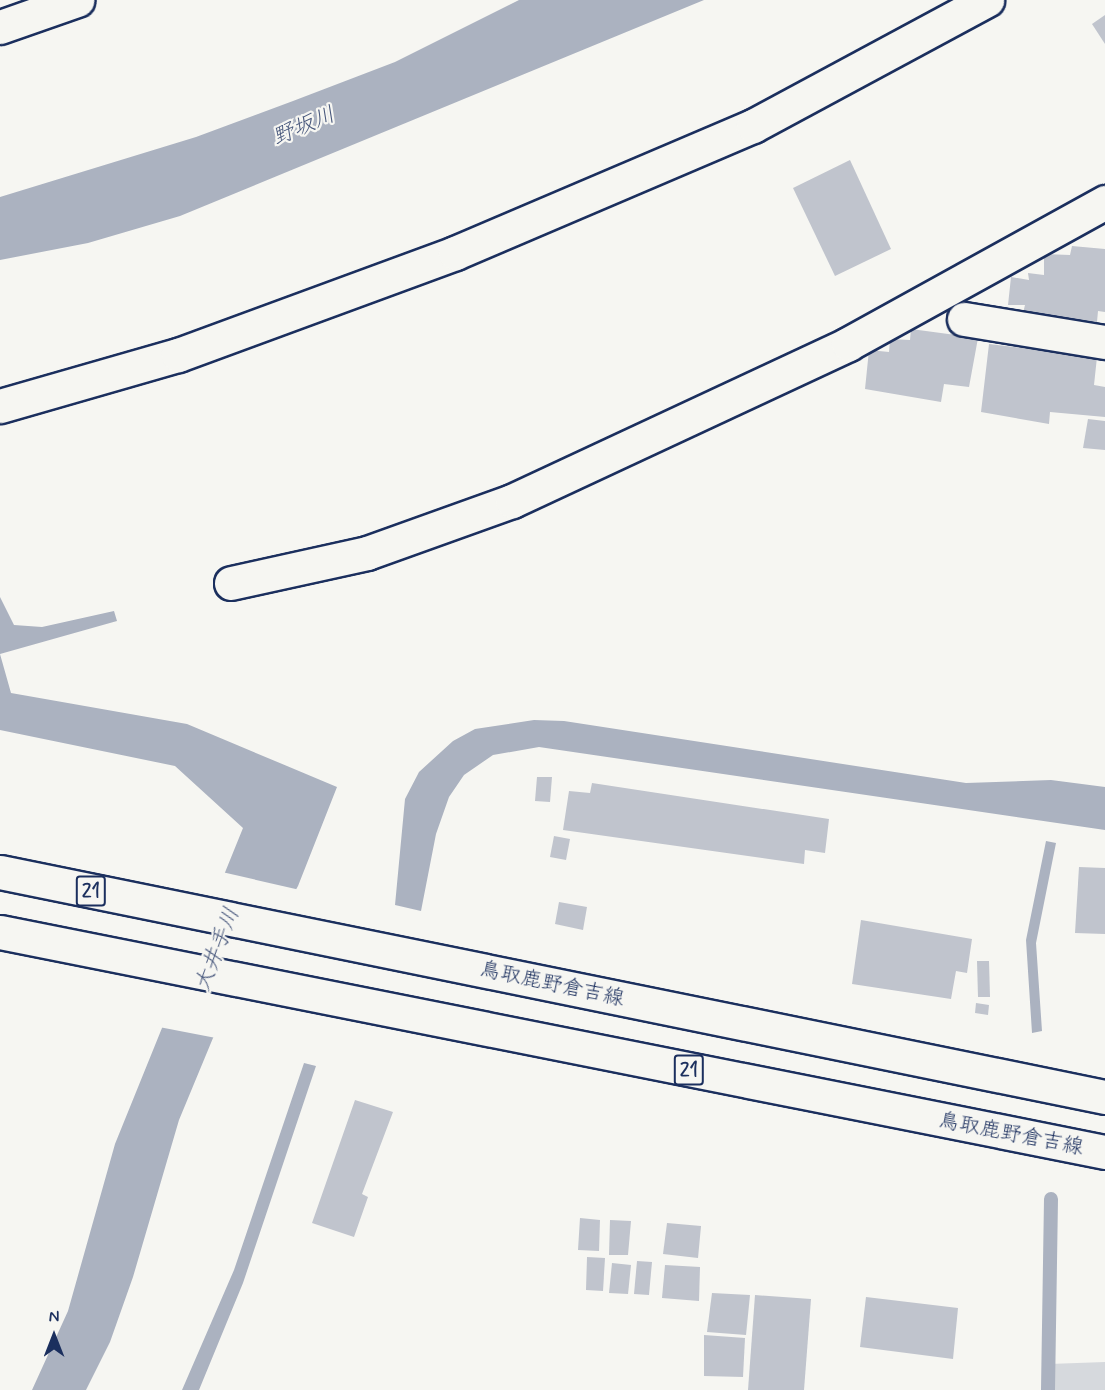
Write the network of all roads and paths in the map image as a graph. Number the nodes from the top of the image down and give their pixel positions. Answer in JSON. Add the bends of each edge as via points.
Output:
{"nodes":[{"id":1,"x":77,"y":0,"type":"edge"},
{"id":2,"x":987,"y":0,"type":"edge"},
{"id":3,"x":0,"y":27,"type":"edge"},
{"id":4,"x":1105,"y":202,"type":"edge"},
{"id":5,"x":964,"y":319,"type":"dead end"},
{"id":6,"x":1105,"y":342,"type":"edge"},
{"id":7,"x":0,"y":406,"type":"edge"},
{"id":8,"x":231,"y":583,"type":"dead end"},
{"id":9,"x":0,"y":872,"type":"edge"},
{"id":10,"x":0,"y":932,"type":"edge"},
{"id":11,"x":1105,"y":1097,"type":"edge"},
{"id":12,"x":1105,"y":1152,"type":"edge"}],
"edges":[{"from":1,"to":3,"type":"main road"},
{"from":2,"to":7,"type":"main road","via":[[753,126],[455,253],[178,355]]},
{"from":4,"to":8,"type":"main road","via":[[849,344],[512,501],[367,553]]},
{"from":5,"to":6,"type":"main road"},
{"from":9,"to":11,"type":"main road","name":"鳥取鹿野倉吉線","number":"21"},
{"from":10,"to":12,"type":"main road","name":"鳥取鹿野倉吉線","number":"21"}]}
